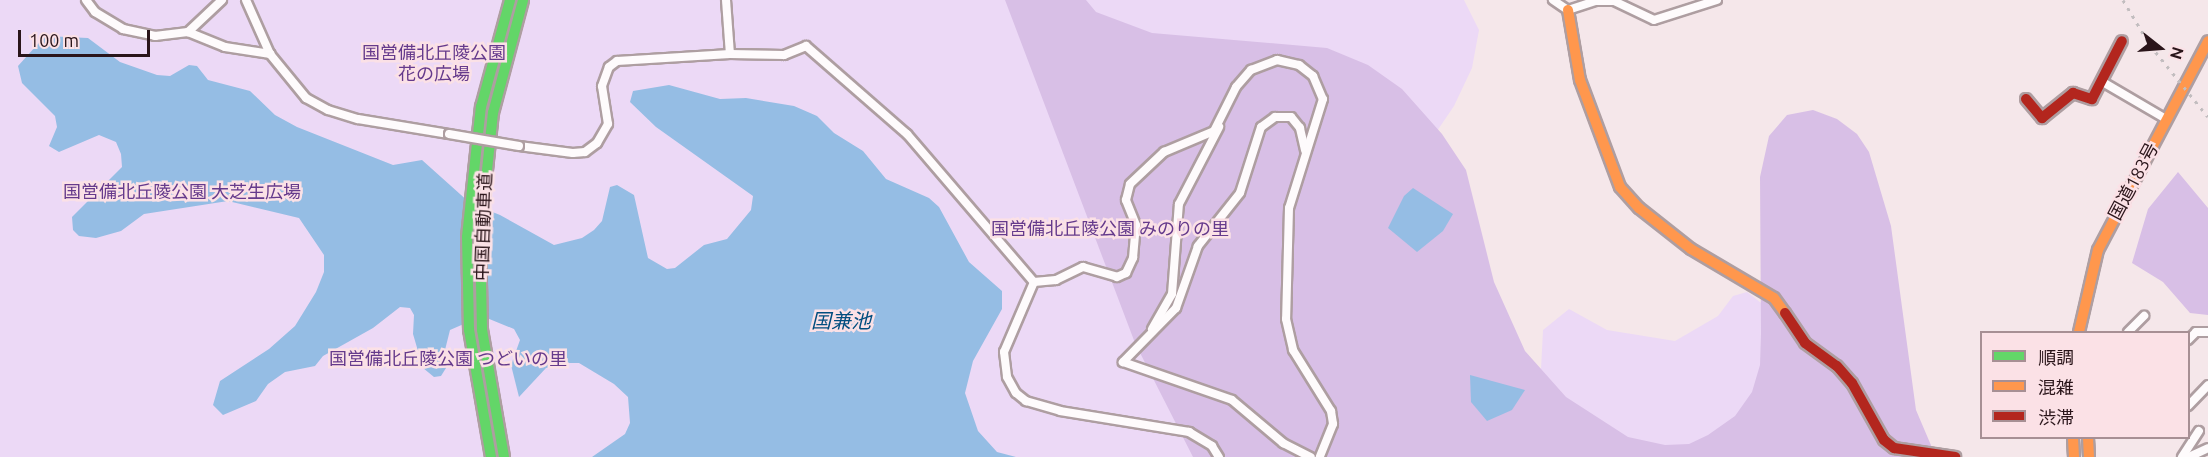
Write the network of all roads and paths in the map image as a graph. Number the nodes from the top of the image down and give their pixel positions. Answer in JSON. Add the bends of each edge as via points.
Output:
{"nodes":[{"id":1,"x":86,"y":0,"type":"edge"},
{"id":2,"x":222,"y":0,"type":"edge"},
{"id":3,"x":246,"y":0,"type":"edge"},
{"id":4,"x":510,"y":0,"type":"edge"},
{"id":5,"x":523,"y":0,"type":"edge"},
{"id":6,"x":726,"y":0,"type":"edge"},
{"id":7,"x":1553,"y":0,"type":"edge"},
{"id":8,"x":1717,"y":0,"type":"edge"},
{"id":9,"x":1568,"y":10,"type":"junction"},
{"id":10,"x":188,"y":32,"type":"junction"},
{"id":11,"x":2122,"y":41,"type":"dead end"},
{"id":12,"x":2208,"y":41,"type":"edge"},
{"id":13,"x":270,"y":54,"type":"junction"},
{"id":14,"x":730,"y":54,"type":"junction"},
{"id":15,"x":2101,"y":81,"type":"junction"},
{"id":16,"x":2026,"y":99,"type":"dead end"},
{"id":17,"x":2166,"y":119,"type":"junction"},
{"id":18,"x":1220,"y":126,"type":"junction"},
{"id":19,"x":1305,"y":153,"type":"junction"},
{"id":20,"x":1034,"y":282,"type":"junction"},
{"id":21,"x":2144,"y":316,"type":"dead end"},
{"id":22,"x":1150,"y":331,"type":"junction"},
{"id":23,"x":2079,"y":331,"type":"edge"},
{"id":24,"x":2130,"y":331,"type":"edge"},
{"id":25,"x":2208,"y":332,"type":"edge"},
{"id":26,"x":2190,"y":338,"type":"edge"},
{"id":27,"x":2208,"y":385,"type":"edge"},
{"id":28,"x":2190,"y":404,"type":"edge"},
{"id":29,"x":2199,"y":431,"type":"dead end"},
{"id":30,"x":2073,"y":439,"type":"edge"},
{"id":31,"x":2088,"y":439,"type":"edge"},
{"id":32,"x":2208,"y":448,"type":"edge"},
{"id":33,"x":491,"y":457,"type":"edge"},
{"id":34,"x":504,"y":457,"type":"edge"},
{"id":35,"x":1219,"y":457,"type":"edge"},
{"id":36,"x":1311,"y":457,"type":"edge"},
{"id":37,"x":1320,"y":457,"type":"edge"},
{"id":38,"x":1955,"y":457,"type":"edge"},
{"id":39,"x":2074,"y":457,"type":"edge"},
{"id":40,"x":2089,"y":457,"type":"edge"},
{"id":41,"x":2182,"y":457,"type":"edge"},
{"id":42,"x":2189,"y":457,"type":"edge"}],
"edges":[{"from":1,"to":10,"type":"street","via":[[95,12],[123,29],[155,36]]},
{"from":2,"to":10,"type":"street"},
{"from":3,"to":13,"type":"street"},
{"from":4,"to":33,"type":"main road","name":"中国自動車道","via":[[481,106],[469,190],[469,330]]},
{"from":5,"to":34,"type":"main road","name":"中国自動車道","via":[[493,113],[482,191],[482,330]]},
{"from":6,"to":14,"type":"street"},
{"from":7,"to":9,"type":"street"},
{"from":8,"to":9,"type":"street","via":[[1654,20],[1614,1],[1596,1]]},
{"from":9,"to":38,"type":"main road","via":[[1580,80],[1620,187],[1639,208],[1691,249],[1774,298],[1805,343],[1837,366],[1852,383],[1884,440],[1894,448]]},
{"from":10,"to":13,"type":"street","via":[[225,47]]},
{"from":11,"to":15,"type":"main road"},
{"from":12,"to":17,"type":"main road","name":"国道183号"},
{"from":13,"to":14,"type":"street","bridge":true,"via":[[306,98],[328,110],[573,153],[585,152],[597,143],[608,124],[602,86],[609,67],[617,61]]},
{"from":14,"to":20,"type":"street","via":[[784,55],[806,46],[907,134]]},
{"from":15,"to":16,"type":"main road","via":[[2092,99],[2073,93],[2042,118]]},
{"from":15,"to":17,"type":"street"},
{"from":17,"to":23,"type":"main road","name":"国道183号","via":[[2098,250]]},
{"from":18,"to":19,"type":"street","via":[[1245,75],[1268,61],[1292,62],[1313,76],[1323,99]]},
{"from":18,"to":20,"type":"street","via":[[1164,152],[1130,184],[1126,200],[1136,225],[1133,258],[1126,273],[1117,278],[1083,267],[1056,280]]},
{"from":18,"to":22,"type":"street","via":[[1179,204],[1172,294]]},
{"from":19,"to":22,"type":"street","via":[[1303,134],[1291,117],[1275,117],[1261,127],[1240,194],[1198,246],[1176,308],[1161,327]]},
{"from":19,"to":37,"type":"street","via":[[1289,208],[1286,319],[1293,350],[1331,411],[1333,424]]},
{"from":20,"to":35,"type":"street","via":[[1004,351],[1007,377],[1016,393],[1026,401],[1060,411],[1189,432],[1212,446]]},
{"from":21,"to":24,"type":"street"},
{"from":22,"to":36,"type":"street","via":[[1123,362],[1232,400],[1283,443]]},
{"from":25,"to":26,"type":"street","via":[[2196,332]]},
{"from":27,"to":28,"type":"street"},
{"from":29,"to":41,"type":"street"},
{"from":30,"to":39,"type":"main road"},
{"from":31,"to":40,"type":"main road"},
{"from":32,"to":42,"type":"street"}]}
